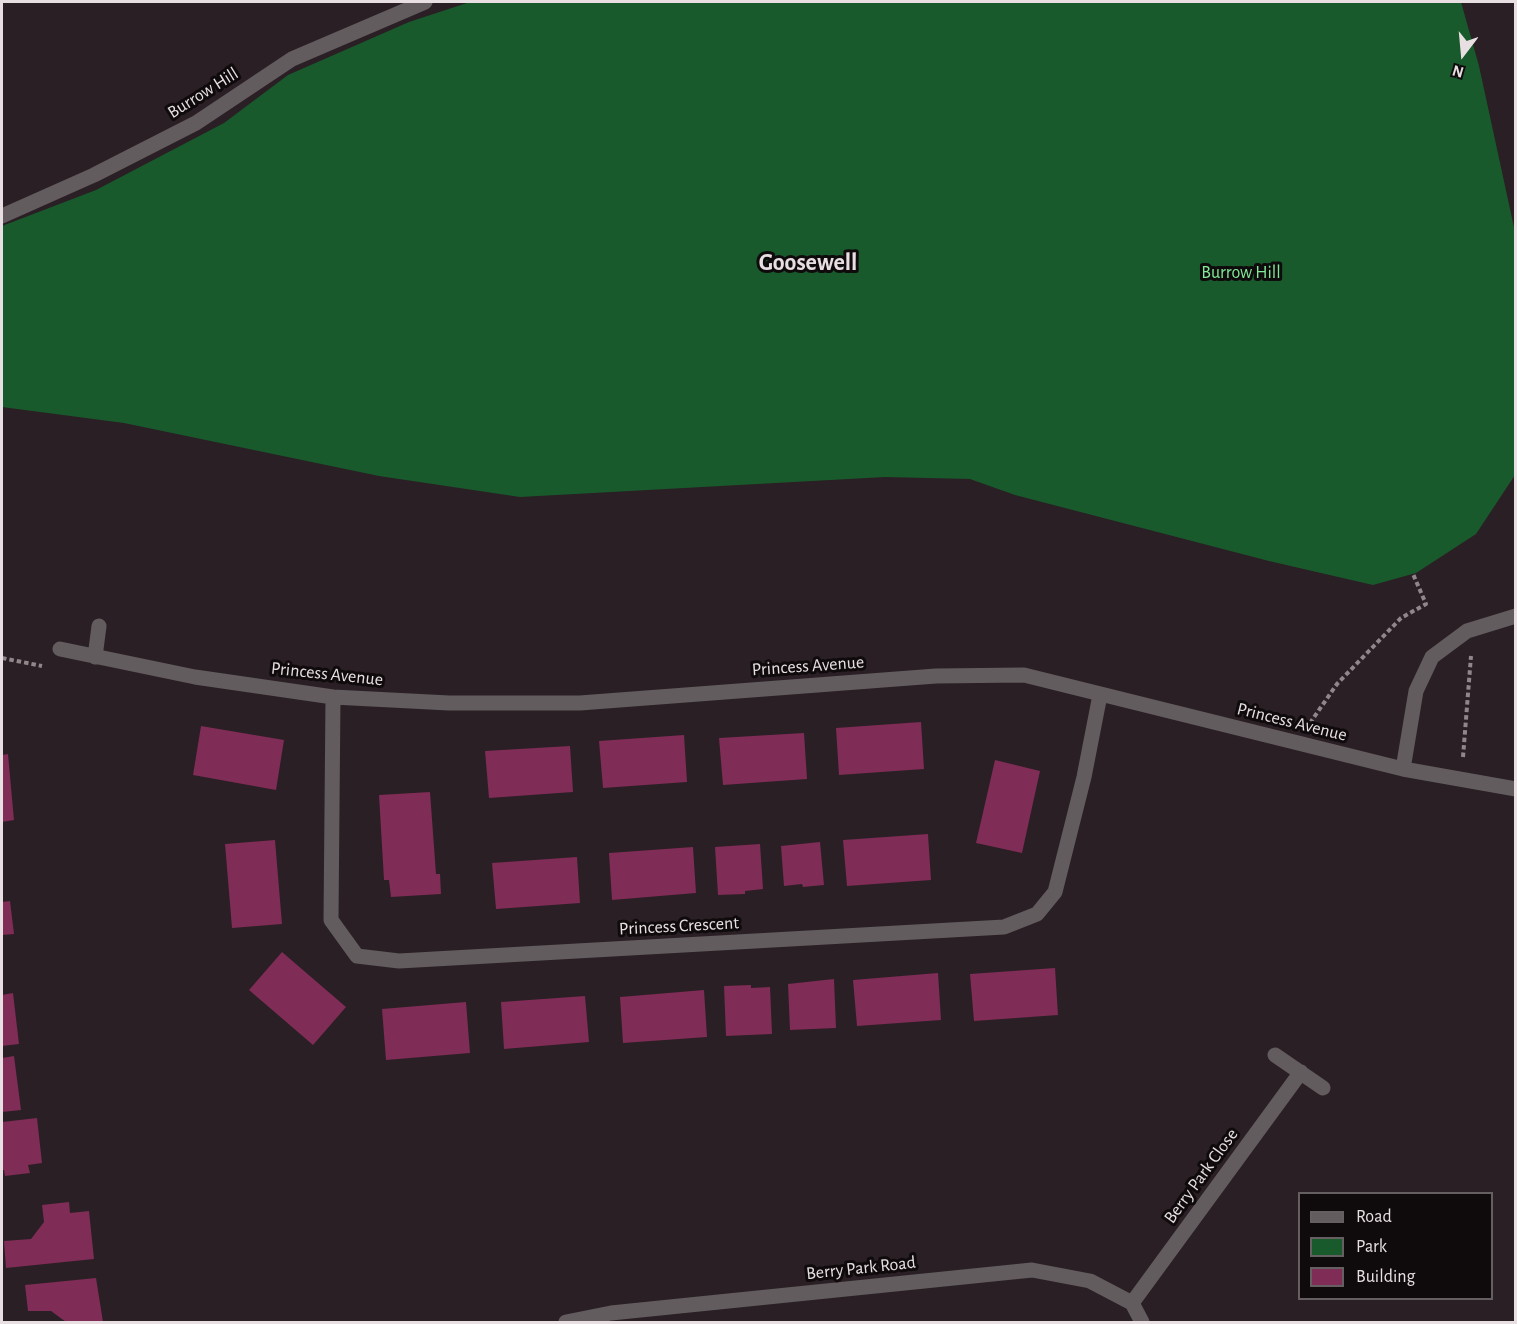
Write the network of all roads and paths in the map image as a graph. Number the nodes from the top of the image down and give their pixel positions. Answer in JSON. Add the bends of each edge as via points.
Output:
{"nodes":[{"id":1,"x":425,"y":2,"type":"edge"},
{"id":2,"x":2,"y":216,"type":"edge"},
{"id":3,"x":1413,"y":574,"type":"dead end"},
{"id":4,"x":1515,"y":616,"type":"edge"},
{"id":5,"x":99,"y":626,"type":"dead end"},
{"id":6,"x":1473,"y":629,"type":"junction"},
{"id":7,"x":60,"y":649,"type":"joint"},
{"id":8,"x":95,"y":657,"type":"junction"},
{"id":9,"x":2,"y":658,"type":"edge"},
{"id":10,"x":1100,"y":695,"type":"junction"},
{"id":11,"x":333,"y":697,"type":"junction"},
{"id":12,"x":1296,"y":743,"type":"junction"},
{"id":13,"x":1404,"y":769,"type":"junction"},
{"id":14,"x":1461,"y":779,"type":"junction"},
{"id":15,"x":1515,"y":789,"type":"edge"},
{"id":16,"x":1275,"y":1055,"type":"dead end"},
{"id":17,"x":1301,"y":1072,"type":"junction"},
{"id":18,"x":1323,"y":1088,"type":"dead end"},
{"id":19,"x":1132,"y":1303,"type":"junction"},
{"id":20,"x":566,"y":1323,"type":"edge"},
{"id":21,"x":1142,"y":1323,"type":"edge"}],
"edges":[{"from":1,"to":2,"type":"street","name":"Burrow Hill","via":[[292,59],[196,123]]},
{"from":3,"to":12,"type":"path","via":[[1426,604],[1401,618],[1337,684]]},
{"from":4,"to":6,"type":"street"},
{"from":5,"to":8,"type":"street"},
{"from":6,"to":13,"type":"street","via":[[1432,657],[1416,691]]},
{"from":6,"to":14,"type":"path"},
{"from":7,"to":8,"type":"street","name":"Princess Avenue"},
{"from":7,"to":9,"type":"path","via":[[48,667]]},
{"from":8,"to":11,"type":"street","name":"Princess Avenue","via":[[195,677]]},
{"from":10,"to":11,"type":"street","name":"Princess Avenue","via":[[1024,675],[936,676],[580,703],[448,703]]},
{"from":10,"to":11,"type":"street","name":"Princess Crescent","via":[[1084,777],[1054,892],[1037,914],[1004,927],[399,961],[357,957],[331,920]]},
{"from":10,"to":12,"type":"street","name":"Princess Avenue"},
{"from":12,"to":13,"type":"street","name":"Princess Avenue"},
{"from":13,"to":14,"type":"street","name":"Princess Avenue"},
{"from":14,"to":15,"type":"street","name":"Princess Avenue"},
{"from":16,"to":17,"type":"street"},
{"from":17,"to":18,"type":"street"},
{"from":17,"to":19,"type":"street","name":"Berry Park Close"},
{"from":19,"to":20,"type":"street","name":"Berry Park Road","via":[[1090,1281],[1032,1270],[611,1313]]},
{"from":19,"to":21,"type":"street"}]}
